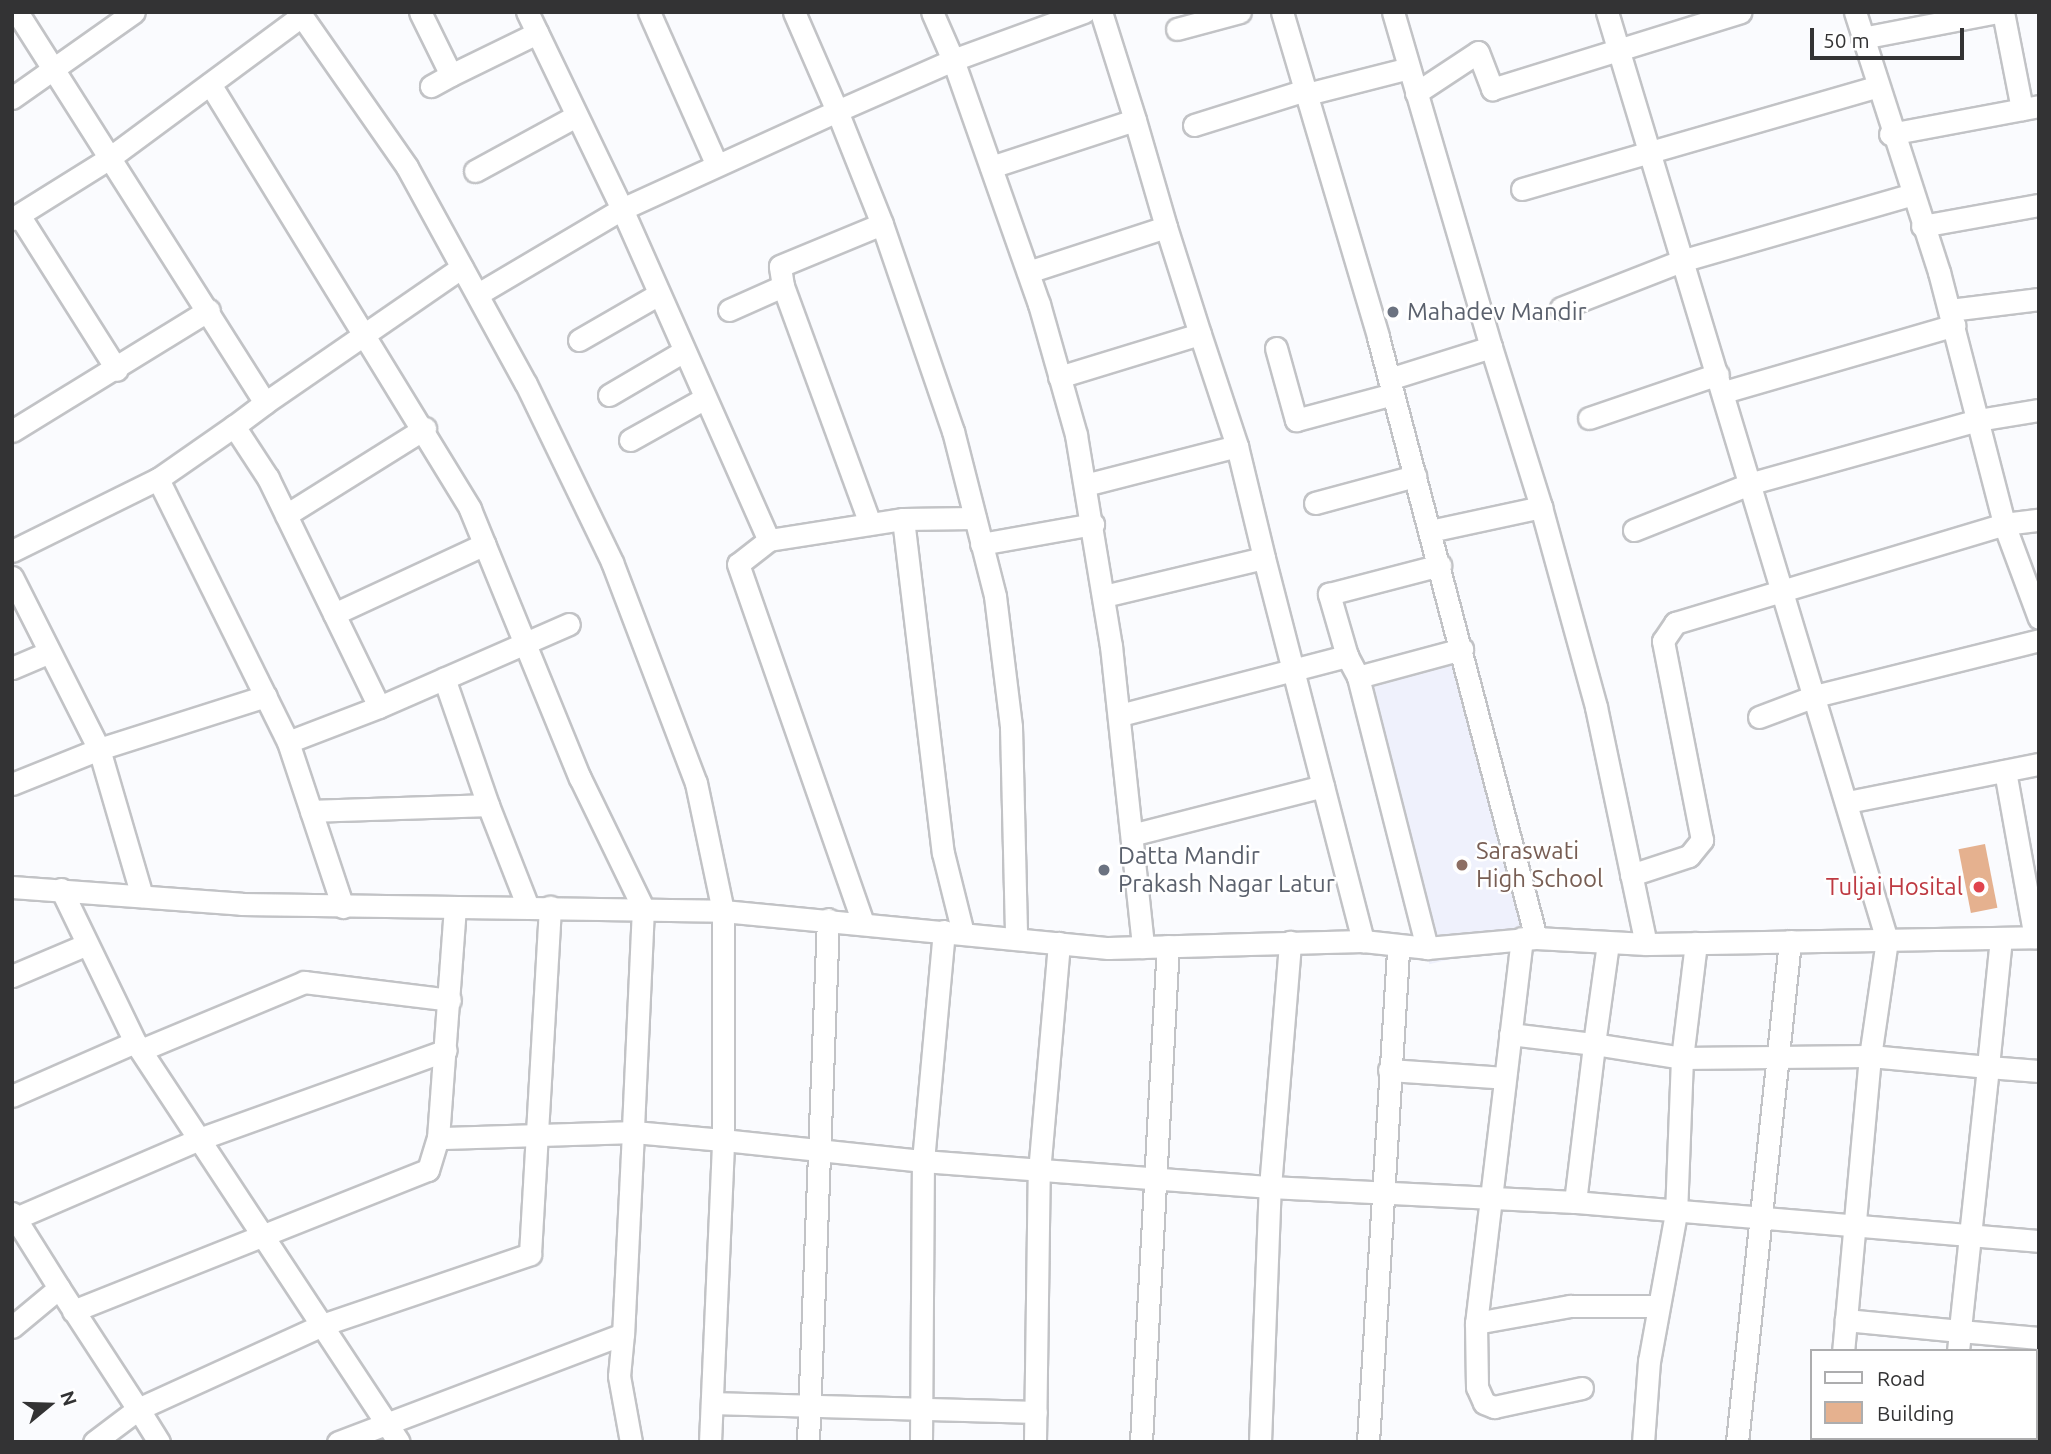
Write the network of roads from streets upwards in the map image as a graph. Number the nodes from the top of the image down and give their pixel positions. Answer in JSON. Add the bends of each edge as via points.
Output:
{"nodes":[{"id":1,"x":17,"y":12,"type":"edge"},
{"id":2,"x":134,"y":12,"type":"edge"},
{"id":3,"x":420,"y":12,"type":"edge"},
{"id":4,"x":527,"y":12,"type":"edge"},
{"id":5,"x":649,"y":12,"type":"edge"},
{"id":6,"x":794,"y":12,"type":"edge"},
{"id":7,"x":932,"y":12,"type":"edge"},
{"id":8,"x":1084,"y":12,"type":"edge"},
{"id":9,"x":1101,"y":12,"type":"edge"},
{"id":10,"x":1240,"y":12,"type":"edge"},
{"id":11,"x":1283,"y":12,"type":"edge"},
{"id":12,"x":1393,"y":12,"type":"edge"},
{"id":13,"x":1606,"y":12,"type":"edge"},
{"id":14,"x":1740,"y":12,"type":"edge"},
{"id":15,"x":1855,"y":12,"type":"edge"},
{"id":16,"x":1997,"y":12,"type":"edge"},
{"id":17,"x":2003,"y":12,"type":"edge"},
{"id":18,"x":300,"y":14,"type":"edge"},
{"id":19,"x":1177,"y":29,"type":"dead end"},
{"id":20,"x":537,"y":33,"type":"junction"},
{"id":21,"x":1862,"y":38,"type":"junction"},
{"id":22,"x":1618,"y":50,"type":"junction"},
{"id":23,"x":953,"y":60,"type":"junction"},
{"id":24,"x":1409,"y":68,"type":"junction"},
{"id":25,"x":53,"y":69,"type":"junction"},
{"id":26,"x":451,"y":75,"type":"junction"},
{"id":27,"x":210,"y":84,"type":"junction"},
{"id":28,"x":431,"y":86,"type":"dead end"},
{"id":29,"x":1875,"y":87,"type":"junction"},
{"id":30,"x":1306,"y":92,"type":"junction"},
{"id":31,"x":1416,"y":93,"type":"junction"},
{"id":32,"x":12,"y":98,"type":"edge"},
{"id":33,"x":2030,"y":108,"type":"edge"},
{"id":34,"x":836,"y":111,"type":"junction"},
{"id":35,"x":576,"y":116,"type":"junction"},
{"id":36,"x":1135,"y":120,"type":"junction"},
{"id":37,"x":1194,"y":125,"type":"dead end"},
{"id":38,"x":1890,"y":134,"type":"junction"},
{"id":39,"x":1648,"y":155,"type":"junction"},
{"id":40,"x":108,"y":159,"type":"junction"},
{"id":41,"x":716,"y":163,"type":"junction"},
{"id":42,"x":991,"y":167,"type":"junction"},
{"id":43,"x":475,"y":171,"type":"dead end"},
{"id":44,"x":1522,"y":189,"type":"dead end"},
{"id":45,"x":1910,"y":195,"type":"junction"},
{"id":46,"x":2039,"y":205,"type":"edge"},
{"id":47,"x":622,"y":209,"type":"junction"},
{"id":48,"x":16,"y":217,"type":"edge"},
{"id":49,"x":882,"y":223,"type":"junction"},
{"id":50,"x":1922,"y":226,"type":"junction"},
{"id":51,"x":1166,"y":227,"type":"junction"},
{"id":52,"x":1681,"y":261,"type":"junction"},
{"id":53,"x":462,"y":267,"type":"junction"},
{"id":54,"x":1028,"y":272,"type":"junction"},
{"id":55,"x":783,"y":286,"type":"junction"},
{"id":56,"x":478,"y":294,"type":"junction"},
{"id":57,"x":659,"y":294,"type":"junction"},
{"id":58,"x":2039,"y":299,"type":"edge"},
{"id":59,"x":1561,"y":308,"type":"dead end"},
{"id":60,"x":209,"y":310,"type":"junction"},
{"id":61,"x":729,"y":310,"type":"dead end"},
{"id":62,"x":1952,"y":318,"type":"junction"},
{"id":63,"x":366,"y":334,"type":"junction"},
{"id":64,"x":1200,"y":334,"type":"junction"},
{"id":65,"x":579,"y":340,"type":"dead end"},
{"id":66,"x":1491,"y":347,"type":"junction"},
{"id":67,"x":1276,"y":348,"type":"dead end"},
{"id":68,"x":684,"y":351,"type":"junction"},
{"id":69,"x":117,"y":370,"type":"junction"},
{"id":70,"x":1059,"y":377,"type":"junction"},
{"id":71,"x":1721,"y":383,"type":"junction"},
{"id":72,"x":1391,"y":387,"type":"junction"},
{"id":73,"x":609,"y":395,"type":"dead end"},
{"id":74,"x":705,"y":398,"type":"junction"},
{"id":75,"x":265,"y":403,"type":"junction"},
{"id":76,"x":2039,"y":411,"type":"edge"},
{"id":77,"x":1588,"y":418,"type":"dead end"},
{"id":78,"x":1978,"y":420,"type":"junction"},
{"id":79,"x":234,"y":426,"type":"junction"},
{"id":80,"x":425,"y":428,"type":"junction"},
{"id":81,"x":12,"y":431,"type":"edge"},
{"id":82,"x":631,"y":440,"type":"dead end"},
{"id":83,"x":1237,"y":446,"type":"junction"},
{"id":84,"x":1415,"y":476,"type":"junction"},
{"id":85,"x":158,"y":479,"type":"junction"},
{"id":86,"x":1752,"y":483,"type":"junction"},
{"id":87,"x":1085,"y":485,"type":"junction"},
{"id":88,"x":1315,"y":503,"type":"dead end"},
{"id":89,"x":1541,"y":507,"type":"junction"},
{"id":90,"x":286,"y":515,"type":"junction"},
{"id":91,"x":975,"y":518,"type":"junction"},
{"id":92,"x":903,"y":520,"type":"junction"},
{"id":93,"x":2039,"y":520,"type":"edge"},
{"id":94,"x":870,"y":524,"type":"junction"},
{"id":95,"x":1093,"y":524,"type":"junction"},
{"id":96,"x":2004,"y":524,"type":"junction"},
{"id":97,"x":1634,"y":530,"type":"dead end"},
{"id":98,"x":1430,"y":531,"type":"junction"},
{"id":99,"x":769,"y":540,"type":"junction"},
{"id":100,"x":485,"y":544,"type":"junction"},
{"id":101,"x":981,"y":544,"type":"junction"},
{"id":102,"x":12,"y":551,"type":"edge"},
{"id":103,"x":1264,"y":558,"type":"junction"},
{"id":104,"x":1440,"y":565,"type":"junction"},
{"id":105,"x":12,"y":577,"type":"edge"},
{"id":106,"x":1782,"y":588,"type":"junction"},
{"id":107,"x":1104,"y":596,"type":"junction"},
{"id":108,"x":334,"y":614,"type":"junction"},
{"id":109,"x":2039,"y":618,"type":"edge"},
{"id":110,"x":569,"y":624,"type":"dead end"},
{"id":111,"x":2039,"y":640,"type":"edge"},
{"id":112,"x":526,"y":642,"type":"junction"},
{"id":113,"x":1462,"y":649,"type":"junction"},
{"id":114,"x":48,"y":653,"type":"junction"},
{"id":115,"x":1347,"y":656,"type":"junction"},
{"id":116,"x":12,"y":668,"type":"edge"},
{"id":117,"x":1290,"y":672,"type":"junction"},
{"id":118,"x":1358,"y":677,"type":"junction"},
{"id":119,"x":444,"y":678,"type":"junction"},
{"id":120,"x":266,"y":696,"type":"junction"},
{"id":121,"x":1815,"y":696,"type":"junction"},
{"id":122,"x":379,"y":707,"type":"junction"},
{"id":123,"x":1120,"y":715,"type":"junction"},
{"id":124,"x":1759,"y":717,"type":"dead end"},
{"id":125,"x":288,"y":742,"type":"junction"},
{"id":126,"x":99,"y":749,"type":"junction"},
{"id":127,"x":2039,"y":764,"type":"edge"},
{"id":128,"x":2005,"y":771,"type":"junction"},
{"id":129,"x":12,"y":784,"type":"edge"},
{"id":130,"x":1323,"y":786,"type":"junction"},
{"id":131,"x":1848,"y":802,"type":"junction"},
{"id":132,"x":488,"y":805,"type":"junction"},
{"id":133,"x":311,"y":811,"type":"junction"},
{"id":134,"x":1135,"y":835,"type":"junction"},
{"id":135,"x":1631,"y":875,"type":"junction"},
{"id":136,"x":12,"y":887,"type":"edge"},
{"id":137,"x":61,"y":889,"type":"junction"},
{"id":138,"x":142,"y":896,"type":"junction"},
{"id":139,"x":343,"y":907,"type":"junction"},
{"id":140,"x":528,"y":907,"type":"junction"},
{"id":141,"x":550,"y":907,"type":"junction"},
{"id":142,"x":456,"y":908,"type":"junction"},
{"id":143,"x":643,"y":908,"type":"junction"},
{"id":144,"x":723,"y":911,"type":"junction"},
{"id":145,"x":828,"y":919,"type":"junction"},
{"id":146,"x":863,"y":923,"type":"junction"},
{"id":147,"x":953,"y":932,"type":"junction"},
{"id":148,"x":2037,"y":937,"type":"edge"},
{"id":149,"x":1529,"y":938,"type":"junction"},
{"id":150,"x":2001,"y":938,"type":"junction"},
{"id":151,"x":1016,"y":939,"type":"junction"},
{"id":152,"x":1887,"y":940,"type":"junction"},
{"id":153,"x":1363,"y":941,"type":"junction"},
{"id":154,"x":1290,"y":942,"type":"junction"},
{"id":155,"x":1790,"y":942,"type":"junction"},
{"id":156,"x":1059,"y":943,"type":"junction"},
{"id":157,"x":1608,"y":943,"type":"junction"},
{"id":158,"x":1696,"y":943,"type":"junction"},
{"id":159,"x":1646,"y":944,"type":"junction"},
{"id":160,"x":85,"y":945,"type":"junction"},
{"id":161,"x":1168,"y":946,"type":"junction"},
{"id":162,"x":1143,"y":947,"type":"junction"},
{"id":163,"x":1398,"y":948,"type":"junction"},
{"id":164,"x":1427,"y":948,"type":"junction"},
{"id":165,"x":12,"y":976,"type":"edge"},
{"id":166,"x":450,"y":1000,"type":"junction"},
{"id":167,"x":1510,"y":1034,"type":"junction"},
{"id":168,"x":1594,"y":1044,"type":"junction"},
{"id":169,"x":138,"y":1046,"type":"junction"},
{"id":170,"x":446,"y":1050,"type":"junction"},
{"id":171,"x":1870,"y":1056,"type":"junction"},
{"id":172,"x":1682,"y":1058,"type":"junction"},
{"id":173,"x":1777,"y":1058,"type":"junction"},
{"id":174,"x":1988,"y":1067,"type":"junction"},
{"id":175,"x":1389,"y":1070,"type":"junction"},
{"id":176,"x":2039,"y":1071,"type":"edge"},
{"id":177,"x":1505,"y":1079,"type":"junction"},
{"id":178,"x":12,"y":1096,"type":"edge"},
{"id":179,"x":633,"y":1132,"type":"junction"},
{"id":180,"x":535,"y":1134,"type":"junction"},
{"id":181,"x":202,"y":1138,"type":"junction"},
{"id":182,"x":438,"y":1138,"type":"junction"},
{"id":183,"x":723,"y":1140,"type":"junction"},
{"id":184,"x":820,"y":1148,"type":"junction"},
{"id":185,"x":923,"y":1161,"type":"junction"},
{"id":186,"x":1039,"y":1172,"type":"junction"},
{"id":187,"x":1155,"y":1181,"type":"junction"},
{"id":188,"x":1270,"y":1187,"type":"junction"},
{"id":189,"x":1383,"y":1192,"type":"junction"},
{"id":190,"x":1489,"y":1198,"type":"junction"},
{"id":191,"x":1575,"y":1202,"type":"junction"},
{"id":192,"x":1676,"y":1213,"type":"junction"},
{"id":193,"x":14,"y":1215,"type":"edge"},
{"id":194,"x":1761,"y":1220,"type":"junction"},
{"id":195,"x":1857,"y":1227,"type":"junction"},
{"id":196,"x":1971,"y":1236,"type":"junction"},
{"id":197,"x":260,"y":1238,"type":"junction"},
{"id":198,"x":2039,"y":1241,"type":"edge"},
{"id":199,"x":59,"y":1288,"type":"junction"},
{"id":200,"x":1658,"y":1306,"type":"junction"},
{"id":201,"x":73,"y":1311,"type":"junction"},
{"id":202,"x":1846,"y":1320,"type":"junction"},
{"id":203,"x":1476,"y":1323,"type":"junction"},
{"id":204,"x":322,"y":1325,"type":"junction"},
{"id":205,"x":12,"y":1327,"type":"edge"},
{"id":206,"x":623,"y":1334,"type":"junction"},
{"id":207,"x":2039,"y":1338,"type":"edge"},
{"id":208,"x":1959,"y":1341,"type":"edge"},
{"id":209,"x":1843,"y":1349,"type":"edge"},
{"id":210,"x":1582,"y":1388,"type":"dead end"},
{"id":211,"x":712,"y":1403,"type":"junction"},
{"id":212,"x":810,"y":1403,"type":"junction"},
{"id":213,"x":922,"y":1408,"type":"junction"},
{"id":214,"x":138,"y":1409,"type":"junction"},
{"id":215,"x":1037,"y":1412,"type":"junction"},
{"id":216,"x":386,"y":1421,"type":"junction"},
{"id":217,"x":94,"y":1442,"type":"edge"},
{"id":218,"x":159,"y":1442,"type":"edge"},
{"id":219,"x":338,"y":1442,"type":"edge"},
{"id":220,"x":399,"y":1442,"type":"edge"},
{"id":221,"x":631,"y":1442,"type":"edge"},
{"id":222,"x":710,"y":1442,"type":"edge"},
{"id":223,"x":808,"y":1442,"type":"edge"},
{"id":224,"x":921,"y":1442,"type":"edge"},
{"id":225,"x":1035,"y":1442,"type":"edge"},
{"id":226,"x":1141,"y":1442,"type":"edge"},
{"id":227,"x":1260,"y":1442,"type":"edge"},
{"id":228,"x":1368,"y":1442,"type":"edge"},
{"id":229,"x":1643,"y":1442,"type":"edge"},
{"id":230,"x":1737,"y":1442,"type":"edge"}],
"edges":[{"from":1,"to":25,"type":"street"},
{"from":2,"to":25,"type":"street"},
{"from":3,"to":26,"type":"street"},
{"from":4,"to":20,"type":"street"},
{"from":5,"to":41,"type":"street"},
{"from":6,"to":34,"type":"street"},
{"from":7,"to":23,"type":"street"},
{"from":8,"to":23,"type":"street"},
{"from":9,"to":36,"type":"street"},
{"from":10,"to":19,"type":"street"},
{"from":11,"to":30,"type":"street"},
{"from":12,"to":24,"type":"street"},
{"from":13,"to":22,"type":"street"},
{"from":14,"to":22,"type":"street"},
{"from":15,"to":21,"type":"street"},
{"from":16,"to":21,"type":"street"},
{"from":17,"to":33,"type":"street"},
{"from":18,"to":27,"type":"street"},
{"from":18,"to":53,"type":"street","via":[[407,167]]},
{"from":20,"to":26,"type":"street"},
{"from":20,"to":35,"type":"street"},
{"from":21,"to":29,"type":"street"},
{"from":22,"to":31,"type":"street","via":[[1492,89],[1478,52]]},
{"from":22,"to":39,"type":"street"},
{"from":23,"to":34,"type":"street"},
{"from":23,"to":42,"type":"street"},
{"from":24,"to":30,"type":"street"},
{"from":24,"to":31,"type":"street"},
{"from":25,"to":32,"type":"street"},
{"from":25,"to":40,"type":"street"},
{"from":26,"to":28,"type":"street"},
{"from":27,"to":40,"type":"street"},
{"from":27,"to":63,"type":"street"},
{"from":29,"to":38,"type":"street"},
{"from":29,"to":39,"type":"street"},
{"from":30,"to":37,"type":"street"},
{"from":30,"to":72,"type":"street"},
{"from":31,"to":66,"type":"street"},
{"from":33,"to":38,"type":"street"},
{"from":34,"to":41,"type":"street"},
{"from":34,"to":49,"type":"street"},
{"from":35,"to":43,"type":"street"},
{"from":35,"to":47,"type":"street"},
{"from":36,"to":42,"type":"street"},
{"from":36,"to":51,"type":"street"},
{"from":38,"to":45,"type":"street"},
{"from":39,"to":44,"type":"street"},
{"from":39,"to":52,"type":"street"},
{"from":40,"to":48,"type":"street"},
{"from":40,"to":60,"type":"street"},
{"from":41,"to":47,"type":"street"},
{"from":42,"to":54,"type":"street"},
{"from":45,"to":50,"type":"street"},
{"from":45,"to":52,"type":"street"},
{"from":46,"to":50,"type":"street"},
{"from":47,"to":56,"type":"street"},
{"from":47,"to":57,"type":"street"},
{"from":48,"to":69,"type":"street"},
{"from":49,"to":55,"type":"street","via":[[780,266]]},
{"from":49,"to":91,"type":"street"},
{"from":50,"to":62,"type":"street"},
{"from":51,"to":54,"type":"street"},
{"from":51,"to":64,"type":"street"},
{"from":52,"to":59,"type":"street"},
{"from":52,"to":71,"type":"street"},
{"from":53,"to":56,"type":"street"},
{"from":53,"to":63,"type":"street"},
{"from":54,"to":70,"type":"street"},
{"from":55,"to":61,"type":"street"},
{"from":55,"to":94,"type":"street"},
{"from":56,"to":144,"type":"street","via":[[612,562],[654,660],[696,783]]},
{"from":57,"to":65,"type":"street"},
{"from":57,"to":68,"type":"street"},
{"from":58,"to":62,"type":"street"},
{"from":60,"to":69,"type":"street"},
{"from":60,"to":75,"type":"street"},
{"from":62,"to":71,"type":"street"},
{"from":62,"to":78,"type":"street"},
{"from":63,"to":75,"type":"street"},
{"from":63,"to":80,"type":"street"},
{"from":64,"to":70,"type":"street"},
{"from":64,"to":83,"type":"street"},
{"from":66,"to":72,"type":"street"},
{"from":66,"to":89,"type":"street"},
{"from":67,"to":72,"type":"street","via":[[1296,420]]},
{"from":68,"to":73,"type":"street"},
{"from":68,"to":74,"type":"street"},
{"from":69,"to":81,"type":"street"},
{"from":70,"to":87,"type":"street"},
{"from":71,"to":77,"type":"street"},
{"from":71,"to":86,"type":"street"},
{"from":72,"to":84,"type":"street"},
{"from":74,"to":82,"type":"street"},
{"from":74,"to":99,"type":"street"},
{"from":75,"to":79,"type":"street"},
{"from":76,"to":78,"type":"street"},
{"from":78,"to":86,"type":"street"},
{"from":78,"to":96,"type":"street"},
{"from":79,"to":85,"type":"street"},
{"from":79,"to":90,"type":"street"},
{"from":80,"to":90,"type":"street"},
{"from":80,"to":100,"type":"street"},
{"from":83,"to":87,"type":"street"},
{"from":83,"to":103,"type":"street"},
{"from":84,"to":88,"type":"street"},
{"from":84,"to":98,"type":"street"},
{"from":85,"to":102,"type":"street"},
{"from":85,"to":120,"type":"street"},
{"from":86,"to":97,"type":"street"},
{"from":86,"to":106,"type":"street"},
{"from":87,"to":95,"type":"street"},
{"from":89,"to":98,"type":"street"},
{"from":89,"to":135,"type":"street","via":[[1596,707]]},
{"from":90,"to":108,"type":"street"},
{"from":91,"to":92,"type":"street"},
{"from":91,"to":101,"type":"street"},
{"from":92,"to":94,"type":"street"},
{"from":92,"to":147,"type":"street"},
{"from":93,"to":96,"type":"street"},
{"from":94,"to":99,"type":"street"},
{"from":95,"to":101,"type":"street"},
{"from":95,"to":107,"type":"street"},
{"from":96,"to":106,"type":"street"},
{"from":96,"to":109,"type":"street"},
{"from":98,"to":104,"type":"street"},
{"from":99,"to":146,"type":"street","via":[[738,564]]},
{"from":100,"to":108,"type":"street"},
{"from":100,"to":112,"type":"street"},
{"from":101,"to":151,"type":"street","via":[[1011,727]]},
{"from":103,"to":107,"type":"street"},
{"from":103,"to":117,"type":"street"},
{"from":104,"to":113,"type":"street"},
{"from":104,"to":115,"type":"street","via":[[1329,594]]},
{"from":105,"to":114,"type":"street"},
{"from":106,"to":121,"type":"street"},
{"from":106,"to":135,"type":"street","via":[[1675,623],[1666,632],[1702,840],[1689,856]]},
{"from":107,"to":123,"type":"street"},
{"from":108,"to":122,"type":"street"},
{"from":110,"to":112,"type":"street"},
{"from":111,"to":121,"type":"street"},
{"from":112,"to":119,"type":"street"},
{"from":112,"to":143,"type":"street","via":[[580,778]]},
{"from":113,"to":118,"type":"street"},
{"from":113,"to":149,"type":"street"},
{"from":114,"to":116,"type":"street"},
{"from":114,"to":126,"type":"street"},
{"from":115,"to":117,"type":"street"},
{"from":115,"to":118,"type":"street"},
{"from":117,"to":123,"type":"street"},
{"from":117,"to":130,"type":"street"},
{"from":118,"to":164,"type":"street"},
{"from":119,"to":122,"type":"street"},
{"from":119,"to":132,"type":"street"},
{"from":120,"to":125,"type":"street"},
{"from":120,"to":126,"type":"street"},
{"from":121,"to":124,"type":"street"},
{"from":121,"to":131,"type":"street"},
{"from":122,"to":125,"type":"street"},
{"from":123,"to":134,"type":"street"},
{"from":125,"to":133,"type":"street"},
{"from":126,"to":129,"type":"street"},
{"from":126,"to":138,"type":"street"},
{"from":127,"to":128,"type":"street"},
{"from":128,"to":131,"type":"street"},
{"from":128,"to":148,"type":"street"},
{"from":130,"to":134,"type":"street"},
{"from":130,"to":153,"type":"street"},
{"from":131,"to":152,"type":"street"},
{"from":132,"to":133,"type":"street"},
{"from":132,"to":140,"type":"street"},
{"from":133,"to":139,"type":"street"},
{"from":134,"to":162,"type":"street"},
{"from":135,"to":159,"type":"street"},
{"from":136,"to":137,"type":"street"},
{"from":137,"to":138,"type":"street"},
{"from":137,"to":160,"type":"street"},
{"from":138,"to":139,"type":"street"},
{"from":139,"to":142,"type":"street"},
{"from":140,"to":141,"type":"street"},
{"from":140,"to":142,"type":"street"},
{"from":141,"to":143,"type":"street"},
{"from":141,"to":180,"type":"street"},
{"from":142,"to":166,"type":"street"},
{"from":143,"to":144,"type":"street"},
{"from":143,"to":179,"type":"street"},
{"from":144,"to":145,"type":"street"},
{"from":144,"to":183,"type":"street"},
{"from":145,"to":146,"type":"street"},
{"from":145,"to":184,"type":"street"},
{"from":146,"to":147,"type":"street"},
{"from":147,"to":151,"type":"street"},
{"from":147,"to":185,"type":"street"},
{"from":148,"to":150,"type":"street"},
{"from":149,"to":157,"type":"street"},
{"from":149,"to":164,"type":"street"},
{"from":149,"to":167,"type":"street"},
{"from":150,"to":152,"type":"street"},
{"from":150,"to":174,"type":"street"},
{"from":151,"to":156,"type":"street"},
{"from":152,"to":155,"type":"street"},
{"from":152,"to":171,"type":"street"},
{"from":153,"to":154,"type":"street"},
{"from":153,"to":163,"type":"street"},
{"from":154,"to":161,"type":"street"},
{"from":154,"to":188,"type":"street"},
{"from":155,"to":158,"type":"street"},
{"from":155,"to":173,"type":"street"},
{"from":156,"to":162,"type":"street"},
{"from":156,"to":186,"type":"street"},
{"from":157,"to":159,"type":"street"},
{"from":157,"to":168,"type":"street"},
{"from":158,"to":159,"type":"street"},
{"from":158,"to":172,"type":"street"},
{"from":160,"to":165,"type":"street"},
{"from":160,"to":169,"type":"street"},
{"from":161,"to":162,"type":"street"},
{"from":161,"to":187,"type":"street"},
{"from":163,"to":164,"type":"street"},
{"from":163,"to":175,"type":"street"},
{"from":166,"to":169,"type":"street","via":[[304,982]]},
{"from":166,"to":170,"type":"street"},
{"from":167,"to":168,"type":"street"},
{"from":167,"to":177,"type":"street"},
{"from":168,"to":172,"type":"street"},
{"from":168,"to":191,"type":"street"},
{"from":169,"to":178,"type":"street"},
{"from":169,"to":181,"type":"street"},
{"from":170,"to":181,"type":"street"},
{"from":170,"to":182,"type":"street"},
{"from":171,"to":173,"type":"street"},
{"from":171,"to":174,"type":"street"},
{"from":171,"to":195,"type":"street"},
{"from":172,"to":173,"type":"street"},
{"from":172,"to":192,"type":"street"},
{"from":173,"to":194,"type":"street"},
{"from":174,"to":176,"type":"street"},
{"from":174,"to":196,"type":"street"},
{"from":175,"to":177,"type":"street"},
{"from":175,"to":189,"type":"street"},
{"from":177,"to":190,"type":"street"},
{"from":179,"to":180,"type":"street"},
{"from":179,"to":183,"type":"street"},
{"from":179,"to":206,"type":"street"},
{"from":180,"to":182,"type":"street"},
{"from":180,"to":204,"type":"street","via":[[530,1254]]},
{"from":181,"to":193,"type":"street"},
{"from":181,"to":197,"type":"street"},
{"from":182,"to":197,"type":"street","via":[[436,1160],[416,1178]]},
{"from":183,"to":184,"type":"street"},
{"from":183,"to":211,"type":"street"},
{"from":184,"to":185,"type":"street"},
{"from":184,"to":212,"type":"street"},
{"from":185,"to":186,"type":"street"},
{"from":185,"to":213,"type":"street"},
{"from":186,"to":187,"type":"street"},
{"from":186,"to":215,"type":"street"},
{"from":187,"to":188,"type":"street"},
{"from":187,"to":226,"type":"street"},
{"from":188,"to":189,"type":"street"},
{"from":188,"to":227,"type":"street"},
{"from":189,"to":190,"type":"street"},
{"from":189,"to":228,"type":"street"},
{"from":190,"to":191,"type":"street"},
{"from":190,"to":203,"type":"street"},
{"from":191,"to":192,"type":"street"},
{"from":192,"to":194,"type":"street"},
{"from":192,"to":200,"type":"street"},
{"from":193,"to":199,"type":"street"},
{"from":194,"to":195,"type":"street"},
{"from":194,"to":230,"type":"street"},
{"from":195,"to":196,"type":"street"},
{"from":195,"to":202,"type":"street"},
{"from":196,"to":198,"type":"street"},
{"from":196,"to":208,"type":"street"},
{"from":197,"to":201,"type":"street"},
{"from":197,"to":204,"type":"street"},
{"from":199,"to":201,"type":"street"},
{"from":199,"to":205,"type":"street"},
{"from":200,"to":203,"type":"street","via":[[1570,1306]]},
{"from":200,"to":229,"type":"street"},
{"from":201,"to":214,"type":"street"},
{"from":202,"to":208,"type":"street"},
{"from":202,"to":209,"type":"street"},
{"from":203,"to":210,"type":"street","via":[[1478,1387],[1485,1403],[1493,1407]]},
{"from":204,"to":214,"type":"street"},
{"from":204,"to":216,"type":"street"},
{"from":206,"to":216,"type":"street"},
{"from":206,"to":221,"type":"street","via":[[620,1387]]},
{"from":207,"to":208,"type":"street"},
{"from":211,"to":212,"type":"street"},
{"from":211,"to":222,"type":"street"},
{"from":212,"to":213,"type":"street"},
{"from":212,"to":223,"type":"street"},
{"from":213,"to":215,"type":"street"},
{"from":213,"to":224,"type":"street"},
{"from":214,"to":217,"type":"street"},
{"from":214,"to":218,"type":"street"},
{"from":215,"to":225,"type":"street"},
{"from":216,"to":219,"type":"street"},
{"from":216,"to":220,"type":"street"}]}
